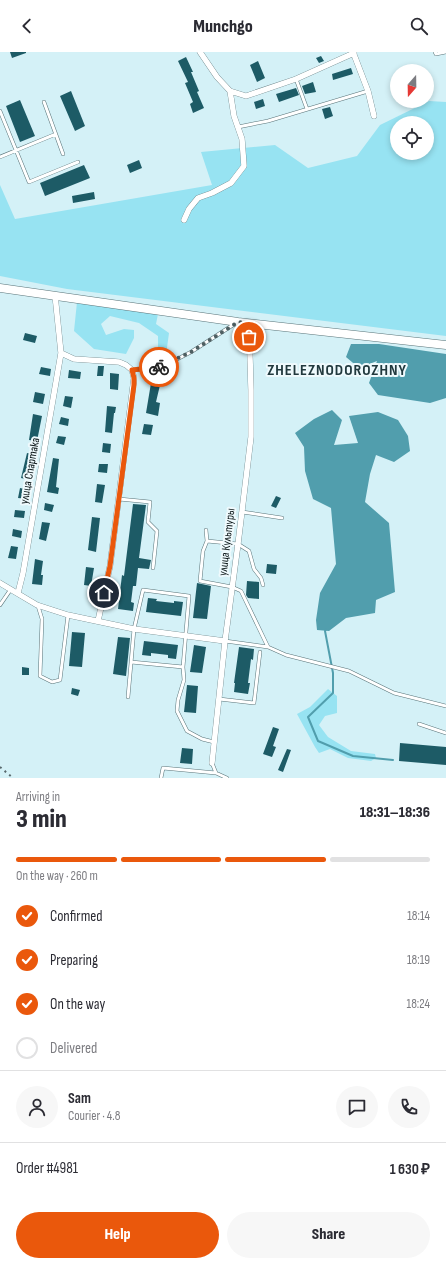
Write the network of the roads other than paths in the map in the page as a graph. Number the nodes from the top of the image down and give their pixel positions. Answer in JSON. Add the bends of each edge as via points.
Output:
{"nodes":[{"id":1,"x":200,"y":52,"type":"edge"},
{"id":2,"x":355,"y":52,"type":"edge"},
{"id":3,"x":435,"y":52,"type":"edge"},
{"id":4,"x":446,"y":52,"type":"edge"},
{"id":5,"x":296,"y":79,"type":"junction"},
{"id":6,"x":230,"y":91,"type":"junction"},
{"id":7,"x":368,"y":91,"type":"junction"},
{"id":8,"x":44,"y":102,"type":"dead end"},
{"id":9,"x":307,"y":109,"type":"junction"},
{"id":10,"x":0,"y":112,"type":"edge"},
{"id":11,"x":374,"y":116,"type":"dead end"},
{"id":12,"x":238,"y":127,"type":"junction"},
{"id":13,"x":56,"y":134,"type":"junction"},
{"id":14,"x":16,"y":151,"type":"junction"},
{"id":15,"x":63,"y":154,"type":"dead end"},
{"id":16,"x":0,"y":157,"type":"edge"},
{"id":17,"x":78,"y":162,"type":"dead end"},
{"id":18,"x":184,"y":220,"type":"dead end"},
{"id":19,"x":0,"y":288,"type":"edge"},
{"id":20,"x":55,"y":295,"type":"junction"},
{"id":21,"x":238,"y":322,"type":"junction"},
{"id":22,"x":249,"y":323,"type":"junction"},
{"id":23,"x":446,"y":346,"type":"edge"},
{"id":24,"x":61,"y":353,"type":"junction"},
{"id":25,"x":132,"y":370,"type":"junction"},
{"id":26,"x":119,"y":499,"type":"junction"},
{"id":27,"x":242,"y":512,"type":"junction"},
{"id":28,"x":282,"y":518,"type":"dead end"},
{"id":29,"x":206,"y":530,"type":"dead end"},
{"id":30,"x":207,"y":541,"type":"junction"},
{"id":31,"x":238,"y":544,"type":"junction"},
{"id":32,"x":153,"y":568,"type":"dead end"},
{"id":33,"x":0,"y":583,"type":"edge"},
{"id":34,"x":263,"y":585,"type":"dead end"},
{"id":35,"x":232,"y":587,"type":"junction"},
{"id":36,"x":10,"y":589,"type":"junction"},
{"id":37,"x":18,"y":593,"type":"junction"},
{"id":38,"x":0,"y":605,"type":"edge"},
{"id":39,"x":37,"y":605,"type":"junction"},
{"id":40,"x":68,"y":615,"type":"junction"},
{"id":41,"x":98,"y":621,"type":"junction"},
{"id":42,"x":134,"y":629,"type":"junction"},
{"id":43,"x":186,"y":637,"type":"junction"},
{"id":44,"x":225,"y":641,"type":"junction"},
{"id":45,"x":268,"y":647,"type":"junction"},
{"id":46,"x":260,"y":652,"type":"dead end"},
{"id":47,"x":131,"y":662,"type":"junction"},
{"id":48,"x":182,"y":667,"type":"junction"},
{"id":49,"x":128,"y":697,"type":"dead end"},
{"id":50,"x":218,"y":699,"type":"junction"},
{"id":51,"x":446,"y":706,"type":"edge"},
{"id":52,"x":419,"y":724,"type":"dead end"},
{"id":53,"x":446,"y":733,"type":"edge"},
{"id":54,"x":214,"y":742,"type":"junction"},
{"id":55,"x":212,"y":763,"type":"joint"},
{"id":56,"x":216,"y":773,"type":"junction"},
{"id":57,"x":161,"y":778,"type":"edge"},
{"id":58,"x":227,"y":778,"type":"edge"}],
"edges":[{"from":1,"to":6,"type":"street"},
{"from":2,"to":5,"type":"street"},
{"from":2,"to":7,"type":"street"},
{"from":3,"to":4,"type":"lane"},
{"from":5,"to":6,"type":"street","via":[[246,96]]},
{"from":5,"to":9,"type":"lane"},
{"from":6,"to":12,"type":"street"},
{"from":7,"to":9,"type":"lane"},
{"from":7,"to":11,"type":"street"},
{"from":8,"to":13,"type":"lane"},
{"from":9,"to":12,"type":"lane"},
{"from":10,"to":14,"type":"lane"},
{"from":12,"to":18,"type":"street","via":[[242,139],[244,166],[231,183],[198,198]]},
{"from":13,"to":14,"type":"lane"},
{"from":13,"to":15,"type":"lane"},
{"from":14,"to":16,"type":"lane"},
{"from":14,"to":17,"type":"lane","via":[[29,182]]},
{"from":19,"to":20,"type":"street"},
{"from":20,"to":21,"type":"street"},
{"from":20,"to":24,"type":"street","name":"улица Спартака"},
{"from":21,"to":22,"type":"street"},
{"from":21,"to":25,"type":"lane","via":[[162,367]]},
{"from":22,"to":23,"type":"street"},
{"from":22,"to":27,"type":"street","name":"улица Культуры","via":[[251,437]]},
{"from":24,"to":25,"type":"street","via":[[74,358],[119,362]]},
{"from":24,"to":37,"type":"street","name":"улица Спартака"},
{"from":25,"to":26,"type":"street","via":[[134,385]]},
{"from":26,"to":32,"type":"lane","via":[[150,502],[148,522],[157,531]]},
{"from":26,"to":41,"type":"street","via":[[110,566]]},
{"from":27,"to":28,"type":"lane"},
{"from":27,"to":31,"type":"street","name":"улица Культуры"},
{"from":29,"to":30,"type":"lane"},
{"from":30,"to":31,"type":"lane"},
{"from":30,"to":35,"type":"lane","via":[[203,551],[200,580]]},
{"from":31,"to":34,"type":"lane","via":[[249,551],[254,569]]},
{"from":31,"to":35,"type":"street","name":"улица Культуры"},
{"from":33,"to":36,"type":"street"},
{"from":35,"to":44,"type":"street","name":"улица Культуры"},
{"from":35,"to":45,"type":"lane","via":[[241,591]]},
{"from":36,"to":37,"type":"street"},
{"from":36,"to":38,"type":"lane"},
{"from":37,"to":39,"type":"street"},
{"from":39,"to":40,"type":"street"},
{"from":39,"to":40,"type":"lane","via":[[42,619],[40,676],[52,682],[60,680]]},
{"from":40,"to":41,"type":"street"},
{"from":41,"to":42,"type":"street"},
{"from":42,"to":43,"type":"street"},
{"from":42,"to":43,"type":"lane","via":[[143,590],[189,596]]},
{"from":42,"to":47,"type":"lane"},
{"from":43,"to":44,"type":"street"},
{"from":43,"to":48,"type":"lane"},
{"from":44,"to":45,"type":"lane"},
{"from":44,"to":50,"type":"street","name":"улица Культуры"},
{"from":45,"to":51,"type":"lane","via":[[286,655],[349,671],[394,693]]},
{"from":46,"to":50,"type":"lane","via":[[254,703]]},
{"from":47,"to":48,"type":"lane"},
{"from":47,"to":49,"type":"lane"},
{"from":48,"to":54,"type":"lane","via":[[184,680],[177,711],[187,731]]},
{"from":50,"to":54,"type":"street","name":"улица Культуры"},
{"from":52,"to":53,"type":"lane"},
{"from":54,"to":55,"type":"street","name":"улица Культуры"},
{"from":55,"to":56,"type":"lane"},
{"from":56,"to":57,"type":"lane","via":[[163,768]]},
{"from":56,"to":58,"type":"lane"}]}
